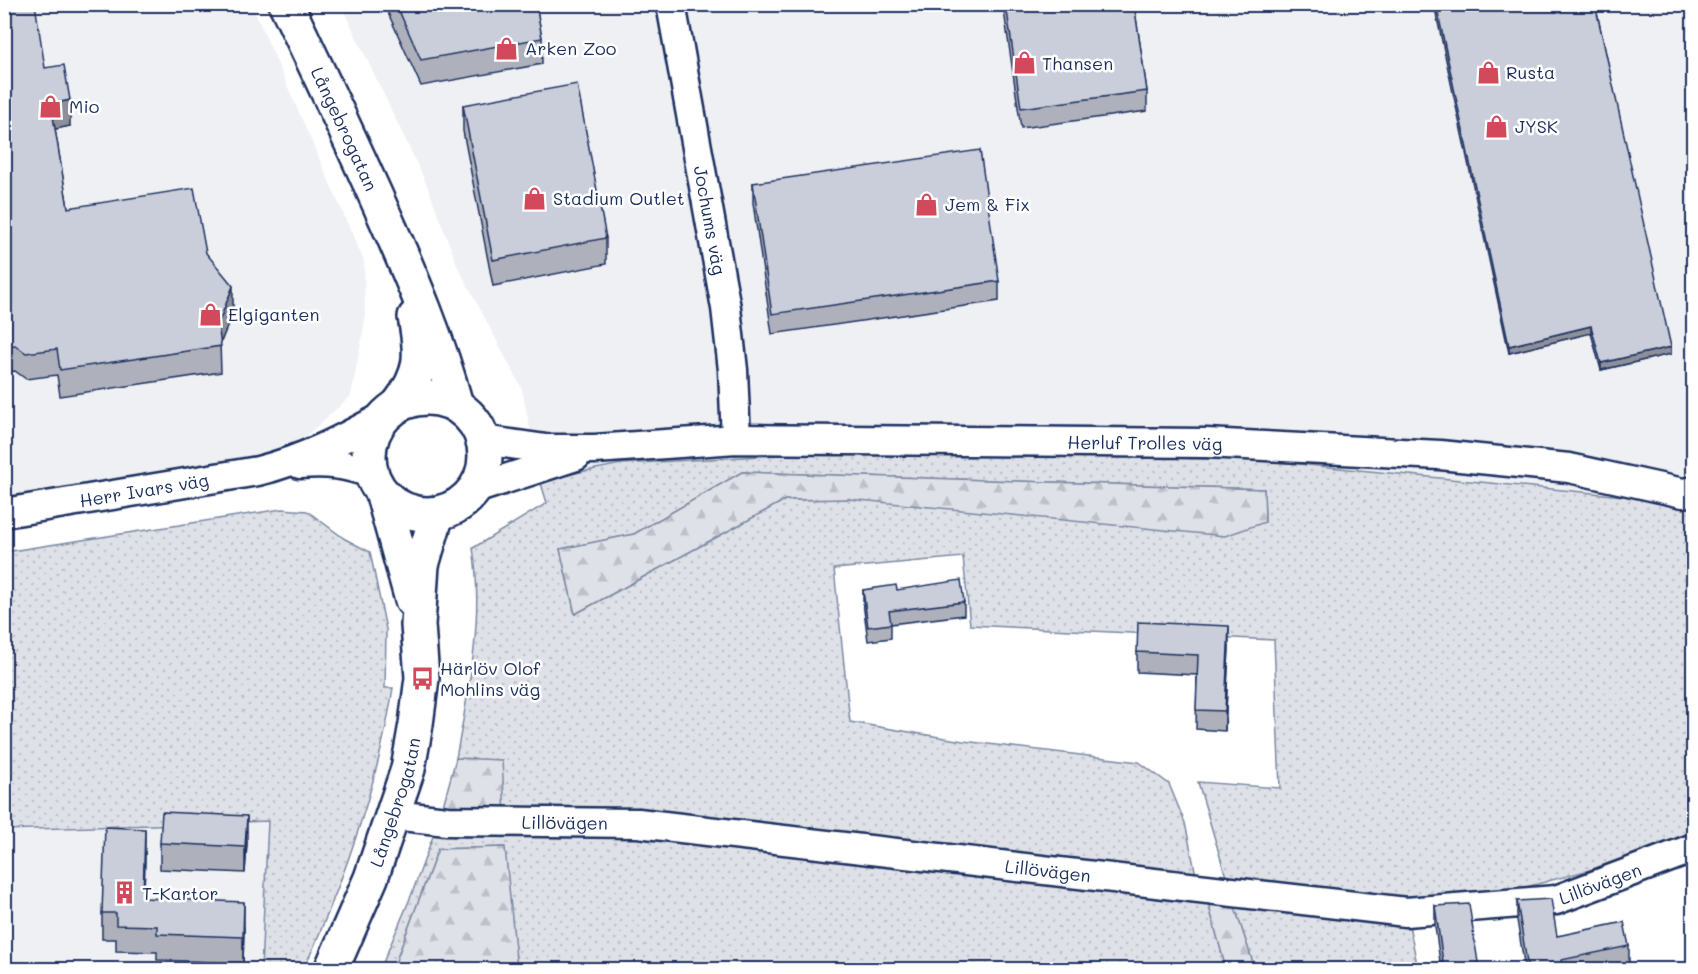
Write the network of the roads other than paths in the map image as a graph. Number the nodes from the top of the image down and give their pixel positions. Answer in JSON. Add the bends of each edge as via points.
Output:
{"nodes":[{"id":1,"x":286,"y":4,"type":"edge"},
{"id":2,"x":671,"y":4,"type":"edge"},
{"id":3,"x":401,"y":254,"type":"junction"},
{"id":4,"x":456,"y":405,"type":"junction"},
{"id":5,"x":391,"y":411,"type":"junction"},
{"id":6,"x":736,"y":439,"type":"junction"},
{"id":7,"x":483,"y":440,"type":"junction"},
{"id":8,"x":595,"y":449,"type":"junction"},
{"id":9,"x":283,"y":465,"type":"junction"},
{"id":10,"x":377,"y":484,"type":"junction"},
{"id":11,"x":475,"y":489,"type":"junction"},
{"id":12,"x":1694,"y":491,"type":"edge"},
{"id":13,"x":4,"y":513,"type":"edge"},
{"id":14,"x":437,"y":514,"type":"junction"},
{"id":15,"x":418,"y":625,"type":"junction"},
{"id":16,"x":393,"y":815,"type":"junction"},
{"id":17,"x":1694,"y":848,"type":"edge"},
{"id":18,"x":331,"y":969,"type":"edge"}],
"edges":[{"from":1,"to":3,"type":"main road","name":"Långebrogatan"},
{"from":2,"to":6,"type":"street","name":"Jochums väg","via":[[726,308]]},
{"from":3,"to":4,"type":"main road","name":"Långebrogatan","via":[[446,366]]},
{"from":3,"to":5,"type":"main road","name":"Långebrogatan","via":[[417,327],[419,367],[412,387]]},
{"from":4,"to":5,"type":"main road","via":[[428,398],[413,399]]},
{"from":4,"to":7,"type":"main road","via":[[473,420]]},
{"from":5,"to":9,"type":"street","name":"Herr Ivars väg","via":[[339,441]]},
{"from":5,"to":10,"type":"main road","via":[[374,429],[369,443],[368,458]]},
{"from":6,"to":8,"type":"street","name":"Herluf Trolles väg"},
{"from":6,"to":12,"type":"street","name":"Herluf Trolles väg","via":[[1206,443],[1428,455],[1569,468],[1683,493]]},
{"from":7,"to":8,"type":"street","name":"Herluf Trolles väg","via":[[546,449]]},
{"from":7,"to":11,"type":"main road","via":[[484,469]]},
{"from":8,"to":11,"type":"street","name":"Herluf Trolles väg"},
{"from":9,"to":10,"type":"street","name":"Herr Ivars väg","via":[[330,462],[350,466]]},
{"from":9,"to":13,"type":"street","name":"Herr Ivars väg"},
{"from":10,"to":14,"type":"main road","via":[[394,505],[407,511]]},
{"from":10,"to":15,"type":"main road","name":"Långebrogatan"},
{"from":11,"to":14,"type":"main road","via":[[458,505]]},
{"from":14,"to":15,"type":"main road","name":"Långebrogatan","via":[[422,565]]},
{"from":15,"to":16,"type":"main road","name":"Långebrogatan","via":[[422,678],[416,724],[408,769]]},
{"from":16,"to":17,"type":"street","name":"Lillövägen","via":[[447,821],[638,823],[1406,912],[1556,900]]},
{"from":16,"to":18,"type":"main road","name":"Långebrogatan","via":[[371,878]]}]}
